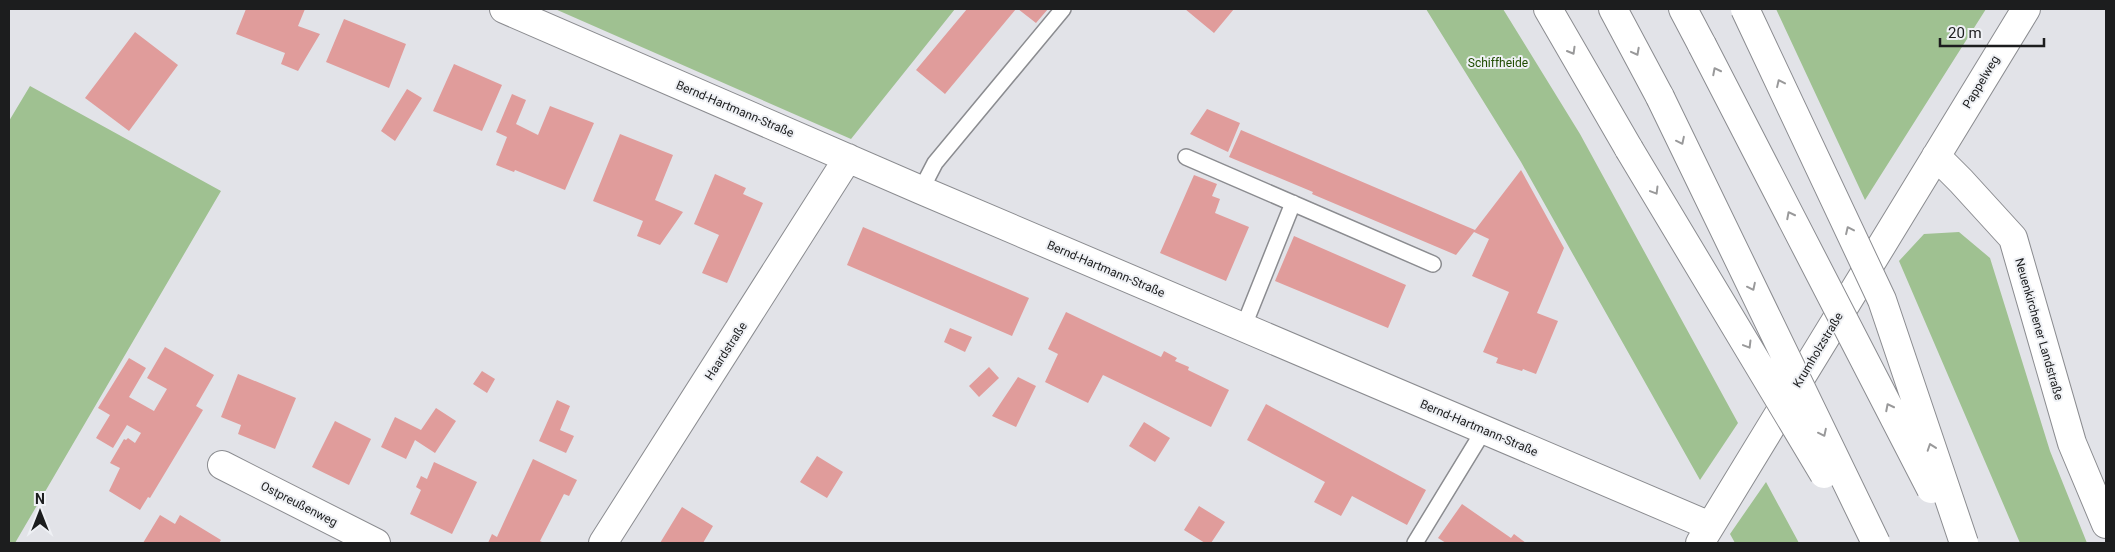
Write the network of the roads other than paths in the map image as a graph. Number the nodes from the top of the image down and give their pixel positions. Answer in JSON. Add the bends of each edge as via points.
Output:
{"nodes":[{"id":1,"x":504,"y":9,"type":"edge"},
{"id":2,"x":1063,"y":9,"type":"edge"},
{"id":3,"x":1548,"y":9,"type":"edge"},
{"id":4,"x":1613,"y":9,"type":"edge"},
{"id":5,"x":1683,"y":9,"type":"edge"},
{"id":6,"x":1745,"y":9,"type":"edge"},
{"id":7,"x":2026,"y":9,"type":"edge"},
{"id":8,"x":1936,"y":156,"type":"junction"},
{"id":9,"x":1186,"y":157,"type":"dead end"},
{"id":10,"x":848,"y":158,"type":"junction"},
{"id":11,"x":921,"y":190,"type":"junction"},
{"id":12,"x":1293,"y":203,"type":"junction"},
{"id":13,"x":1434,"y":264,"type":"dead end"},
{"id":14,"x":1243,"y":328,"type":"junction"},
{"id":15,"x":1484,"y":430,"type":"junction"},
{"id":16,"x":222,"y":465,"type":"dead end"},
{"id":17,"x":2106,"y":524,"type":"edge"},
{"id":18,"x":1705,"y":535,"type":"edge"},
{"id":19,"x":376,"y":543,"type":"edge"},
{"id":20,"x":603,"y":543,"type":"edge"},
{"id":21,"x":1415,"y":543,"type":"edge"},
{"id":22,"x":1865,"y":543,"type":"edge"},
{"id":23,"x":1876,"y":543,"type":"edge"},
{"id":24,"x":1959,"y":543,"type":"edge"},
{"id":25,"x":1964,"y":543,"type":"edge"}],
"edges":[{"from":1,"to":10,"type":"main road","name":"Bernd-Hartmann-Straße"},
{"from":2,"to":11,"type":"lane","via":[[935,163]]},
{"from":3,"to":22,"type":"main road","one_way":true,"bridge":true},
{"from":4,"to":23,"type":"main road","one_way":true,"bridge":true,"via":[[1660,97]]},
{"from":24,"to":5,"type":"main road","one_way":true,"bridge":true},
{"from":25,"to":6,"type":"main road","one_way":true,"bridge":true,"via":[[1882,300]]},
{"from":7,"to":8,"type":"main road","name":"Pappelweg"},
{"from":8,"to":17,"type":"main road","name":"Neuenkirchener Landstraße","via":[[2013,238],[2072,442]]},
{"from":8,"to":18,"type":"main road","name":"Krumholzstraße"},
{"from":9,"to":12,"type":"lane"},
{"from":10,"to":11,"type":"main road","name":"Bernd-Hartmann-Straße"},
{"from":10,"to":20,"type":"main road","name":"Haardstraße"},
{"from":11,"to":14,"type":"main road","name":"Bernd-Hartmann-Straße"},
{"from":12,"to":13,"type":"lane"},
{"from":12,"to":14,"type":"lane"},
{"from":14,"to":15,"type":"main road","name":"Bernd-Hartmann-Straße"},
{"from":15,"to":18,"type":"main road","name":"Bernd-Hartmann-Straße"},
{"from":15,"to":21,"type":"lane"},
{"from":16,"to":19,"type":"main road","name":"Ostpreußenweg"}]}
